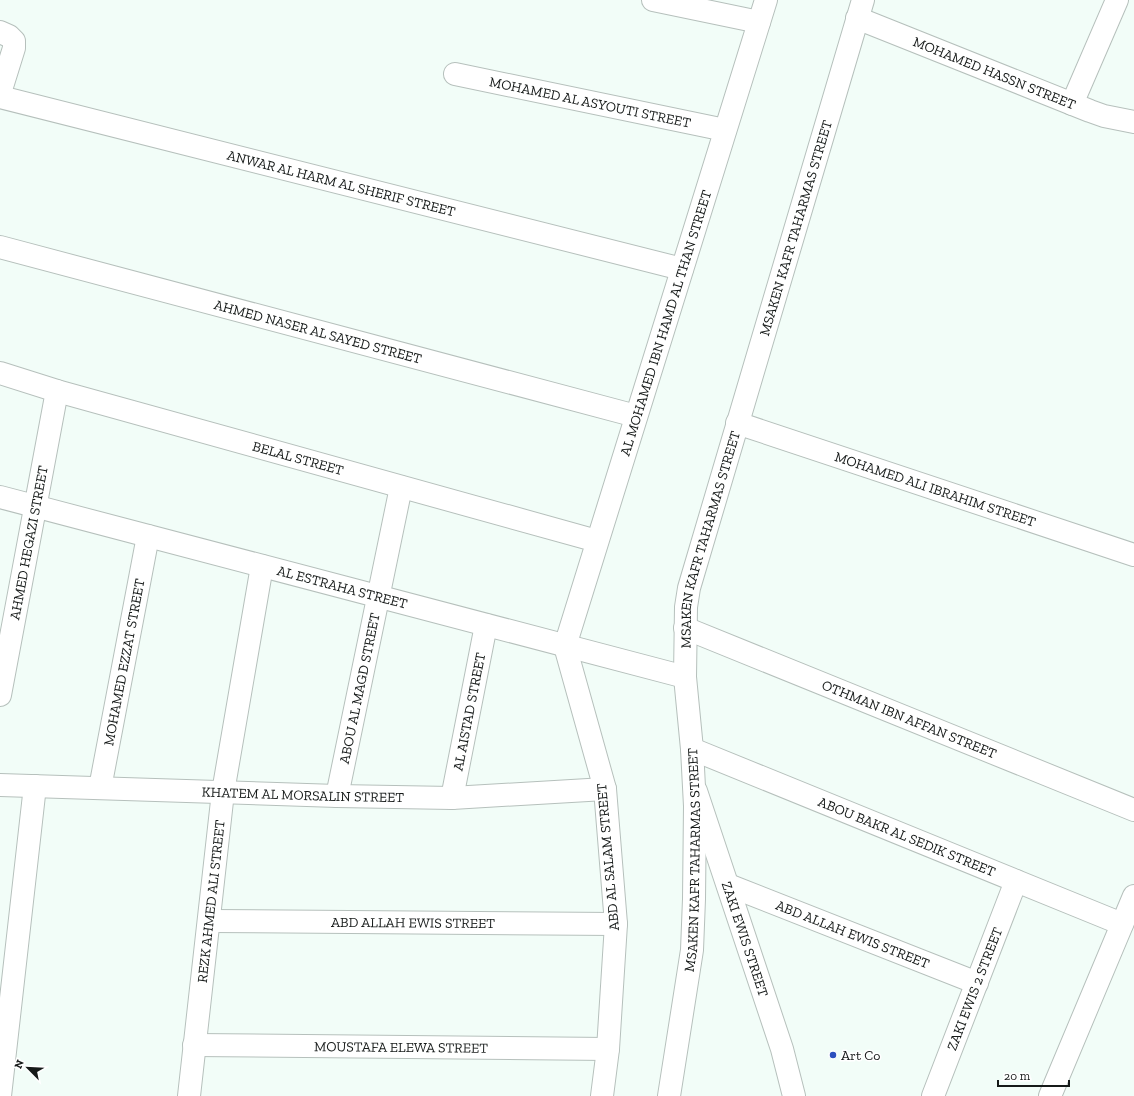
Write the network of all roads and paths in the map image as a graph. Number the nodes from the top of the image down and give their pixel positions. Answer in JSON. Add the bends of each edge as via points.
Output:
{"nodes":[{"id":1,"x":653,"y":0,"type":"edge"},
{"id":2,"x":766,"y":0,"type":"edge"},
{"id":3,"x":1117,"y":0,"type":"edge"},
{"id":4,"x":860,"y":9,"type":"edge"},
{"id":5,"x":759,"y":22,"type":"junction"},
{"id":6,"x":7,"y":36,"type":"edge"},
{"id":7,"x":455,"y":74,"type":"dead end"},
{"id":8,"x":0,"y":93,"type":"edge"},
{"id":9,"x":0,"y":97,"type":"edge"},
{"id":10,"x":1072,"y":104,"type":"junction"},
{"id":11,"x":1134,"y":122,"type":"edge"},
{"id":12,"x":725,"y":130,"type":"junction"},
{"id":13,"x":0,"y":247,"type":"edge"},
{"id":14,"x":682,"y":269,"type":"junction"},
{"id":15,"x":0,"y":373,"type":"edge"},
{"id":16,"x":57,"y":391,"type":"junction"},
{"id":17,"x":636,"y":416,"type":"junction"},
{"id":18,"x":737,"y":423,"type":"junction"},
{"id":19,"x":401,"y":487,"type":"junction"},
{"id":20,"x":0,"y":497,"type":"edge"},
{"id":21,"x":35,"y":506,"type":"junction"},
{"id":22,"x":148,"y":536,"type":"junction"},
{"id":23,"x":597,"y":541,"type":"junction"},
{"id":24,"x":1134,"y":555,"type":"edge"},
{"id":25,"x":262,"y":566,"type":"junction"},
{"id":26,"x":378,"y":596,"type":"junction"},
{"id":27,"x":486,"y":625,"type":"junction"},
{"id":28,"x":685,"y":628,"type":"junction"},
{"id":29,"x":565,"y":646,"type":"junction"},
{"id":30,"x":685,"y":677,"type":"junction"},
{"id":31,"x":0,"y":695,"type":"edge"},
{"id":32,"x":692,"y":749,"type":"junction"},
{"id":33,"x":693,"y":782,"type":"junction"},
{"id":34,"x":0,"y":785,"type":"edge"},
{"id":35,"x":35,"y":786,"type":"junction"},
{"id":36,"x":100,"y":788,"type":"junction"},
{"id":37,"x":605,"y":789,"type":"junction"},
{"id":38,"x":223,"y":792,"type":"junction"},
{"id":39,"x":337,"y":796,"type":"junction"},
{"id":40,"x":452,"y":798,"type":"junction"},
{"id":41,"x":1134,"y":810,"type":"edge"},
{"id":42,"x":1016,"y":881,"type":"junction"},
{"id":43,"x":728,"y":885,"type":"junction"},
{"id":44,"x":1134,"y":896,"type":"edge"},
{"id":45,"x":209,"y":921,"type":"junction"},
{"id":46,"x":616,"y":924,"type":"junction"},
{"id":47,"x":1122,"y":924,"type":"junction"},
{"id":48,"x":977,"y":983,"type":"junction"},
{"id":49,"x":194,"y":1045,"type":"junction"},
{"id":50,"x":608,"y":1049,"type":"junction"},
{"id":51,"x":0,"y":1096,"type":"edge"},
{"id":52,"x":189,"y":1096,"type":"edge"},
{"id":53,"x":602,"y":1096,"type":"edge"},
{"id":54,"x":668,"y":1096,"type":"edge"},
{"id":55,"x":794,"y":1096,"type":"edge"},
{"id":56,"x":933,"y":1096,"type":"edge"},
{"id":57,"x":1050,"y":1096,"type":"edge"}],
"edges":[{"from":1,"to":5,"type":"street"},
{"from":2,"to":5,"type":"street","name":"AL MOHAMED IBN HAMD AL THAN STREET"},
{"from":3,"to":10,"type":"street"},
{"from":4,"to":10,"type":"street","name":"MOHAMED HASSN STREET"},
{"from":4,"to":18,"type":"street","name":"MSAKEN KAFR TAHARMAS STREET"},
{"from":5,"to":12,"type":"street","name":"AL MOHAMED IBN HAMD AL THAN STREET"},
{"from":6,"to":8,"type":"street","via":[[14,48]]},
{"from":7,"to":12,"type":"street","name":"MOHAMED AL ASYOUTI STREET"},
{"from":9,"to":14,"type":"street","name":"ANWAR AL HARM AL SHERIF STREET"},
{"from":10,"to":11,"type":"street","name":"MOHAMED HASSN STREET","via":[[1104,116]]},
{"from":12,"to":14,"type":"street","name":"AL MOHAMED IBN HAMD AL THAN STREET"},
{"from":13,"to":17,"type":"street","name":"AHMED NASER AL SAYED STREET"},
{"from":14,"to":17,"type":"street","name":"AL MOHAMED IBN HAMD AL THAN STREET"},
{"from":15,"to":16,"type":"street","name":"BELAL STREET"},
{"from":16,"to":19,"type":"street","name":"BELAL STREET"},
{"from":16,"to":21,"type":"street","name":"AHMED HEGAZI STREET"},
{"from":17,"to":23,"type":"street","name":"AL MOHAMED IBN HAMD AL THAN STREET"},
{"from":18,"to":24,"type":"street","name":"MOHAMED ALI IBRAHIM STREET"},
{"from":18,"to":28,"type":"street","name":"MSAKEN KAFR TAHARMAS STREET","via":[[689,588]]},
{"from":19,"to":23,"type":"street","name":"BELAL STREET"},
{"from":19,"to":26,"type":"street","name":"ABOU AL MAGD STREET"},
{"from":20,"to":21,"type":"street","name":"AL ESTRAHA STREET"},
{"from":21,"to":22,"type":"street","name":"AL ESTRAHA STREET"},
{"from":21,"to":31,"type":"street","name":"AHMED HEGAZI STREET"},
{"from":22,"to":25,"type":"street","name":"AL ESTRAHA STREET"},
{"from":22,"to":36,"type":"street","name":"MOHAMED EZZAT STREET"},
{"from":23,"to":29,"type":"street","name":"AL MOHAMED IBN HAMD AL THAN STREET"},
{"from":25,"to":26,"type":"street","name":"AL ESTRAHA STREET"},
{"from":25,"to":38,"type":"street","name":"REZK AHMED ALI STREET"},
{"from":26,"to":27,"type":"street","name":"AL ESTRAHA STREET"},
{"from":26,"to":39,"type":"street","name":"ABOU AL MAGD STREET"},
{"from":27,"to":29,"type":"street","name":"AL ESTRAHA STREET"},
{"from":27,"to":40,"type":"street","name":"AL AISTAD STREET"},
{"from":28,"to":30,"type":"street","name":"MSAKEN KAFR TAHARMAS STREET"},
{"from":28,"to":41,"type":"street","name":"OTHMAN IBN AFFAN STREET"},
{"from":29,"to":30,"type":"street","name":"AL ESTRAHA STREET"},
{"from":29,"to":37,"type":"street","name":"ABD AL SALAM STREET"},
{"from":30,"to":32,"type":"street","name":"MSAKEN KAFR TAHARMAS STREET"},
{"from":32,"to":33,"type":"street","name":"MSAKEN KAFR TAHARMAS STREET"},
{"from":32,"to":42,"type":"street","name":"ABOU BAKR AL SEDIK STREET"},
{"from":33,"to":43,"type":"street","name":"ZAKI EWIS STREET"},
{"from":33,"to":54,"type":"street","name":"MSAKEN KAFR TAHARMAS STREET","via":[[695,873],[692,950]]},
{"from":34,"to":35,"type":"street","name":"KHATEM AL MORSALIN STREET"},
{"from":35,"to":36,"type":"street","name":"KHATEM AL MORSALIN STREET"},
{"from":35,"to":51,"type":"street"},
{"from":36,"to":38,"type":"street","name":"KHATEM AL MORSALIN STREET"},
{"from":37,"to":40,"type":"street","name":"KHATEM AL MORSALIN STREET"},
{"from":37,"to":46,"type":"street","name":"ABD AL SALAM STREET"},
{"from":38,"to":39,"type":"street","name":"KHATEM AL MORSALIN STREET"},
{"from":38,"to":45,"type":"street","name":"REZK AHMED ALI STREET"},
{"from":39,"to":40,"type":"street","name":"KHATEM AL MORSALIN STREET"},
{"from":42,"to":47,"type":"street","name":"ABOU BAKR AL SEDIK STREET"},
{"from":42,"to":48,"type":"street","name":"ZAKI EWIS 2 STREET"},
{"from":43,"to":48,"type":"street","name":"ABD ALLAH EWIS STREET"},
{"from":43,"to":55,"type":"street","name":"ZAKI EWIS STREET","via":[[782,1049]]},
{"from":44,"to":47,"type":"street"},
{"from":45,"to":46,"type":"street","name":"ABD ALLAH EWIS STREET"},
{"from":45,"to":49,"type":"street","name":"REZK AHMED ALI STREET"},
{"from":46,"to":50,"type":"street","name":"ABD AL SALAM STREET"},
{"from":47,"to":57,"type":"street"},
{"from":48,"to":56,"type":"street","name":"ZAKI EWIS 2 STREET"},
{"from":49,"to":50,"type":"street","name":"MOUSTAFA ELEWA STREET"},
{"from":49,"to":52,"type":"street","name":"REZK AHMED ALI STREET"},
{"from":50,"to":53,"type":"street","name":"ABD AL SALAM STREET"}]}
